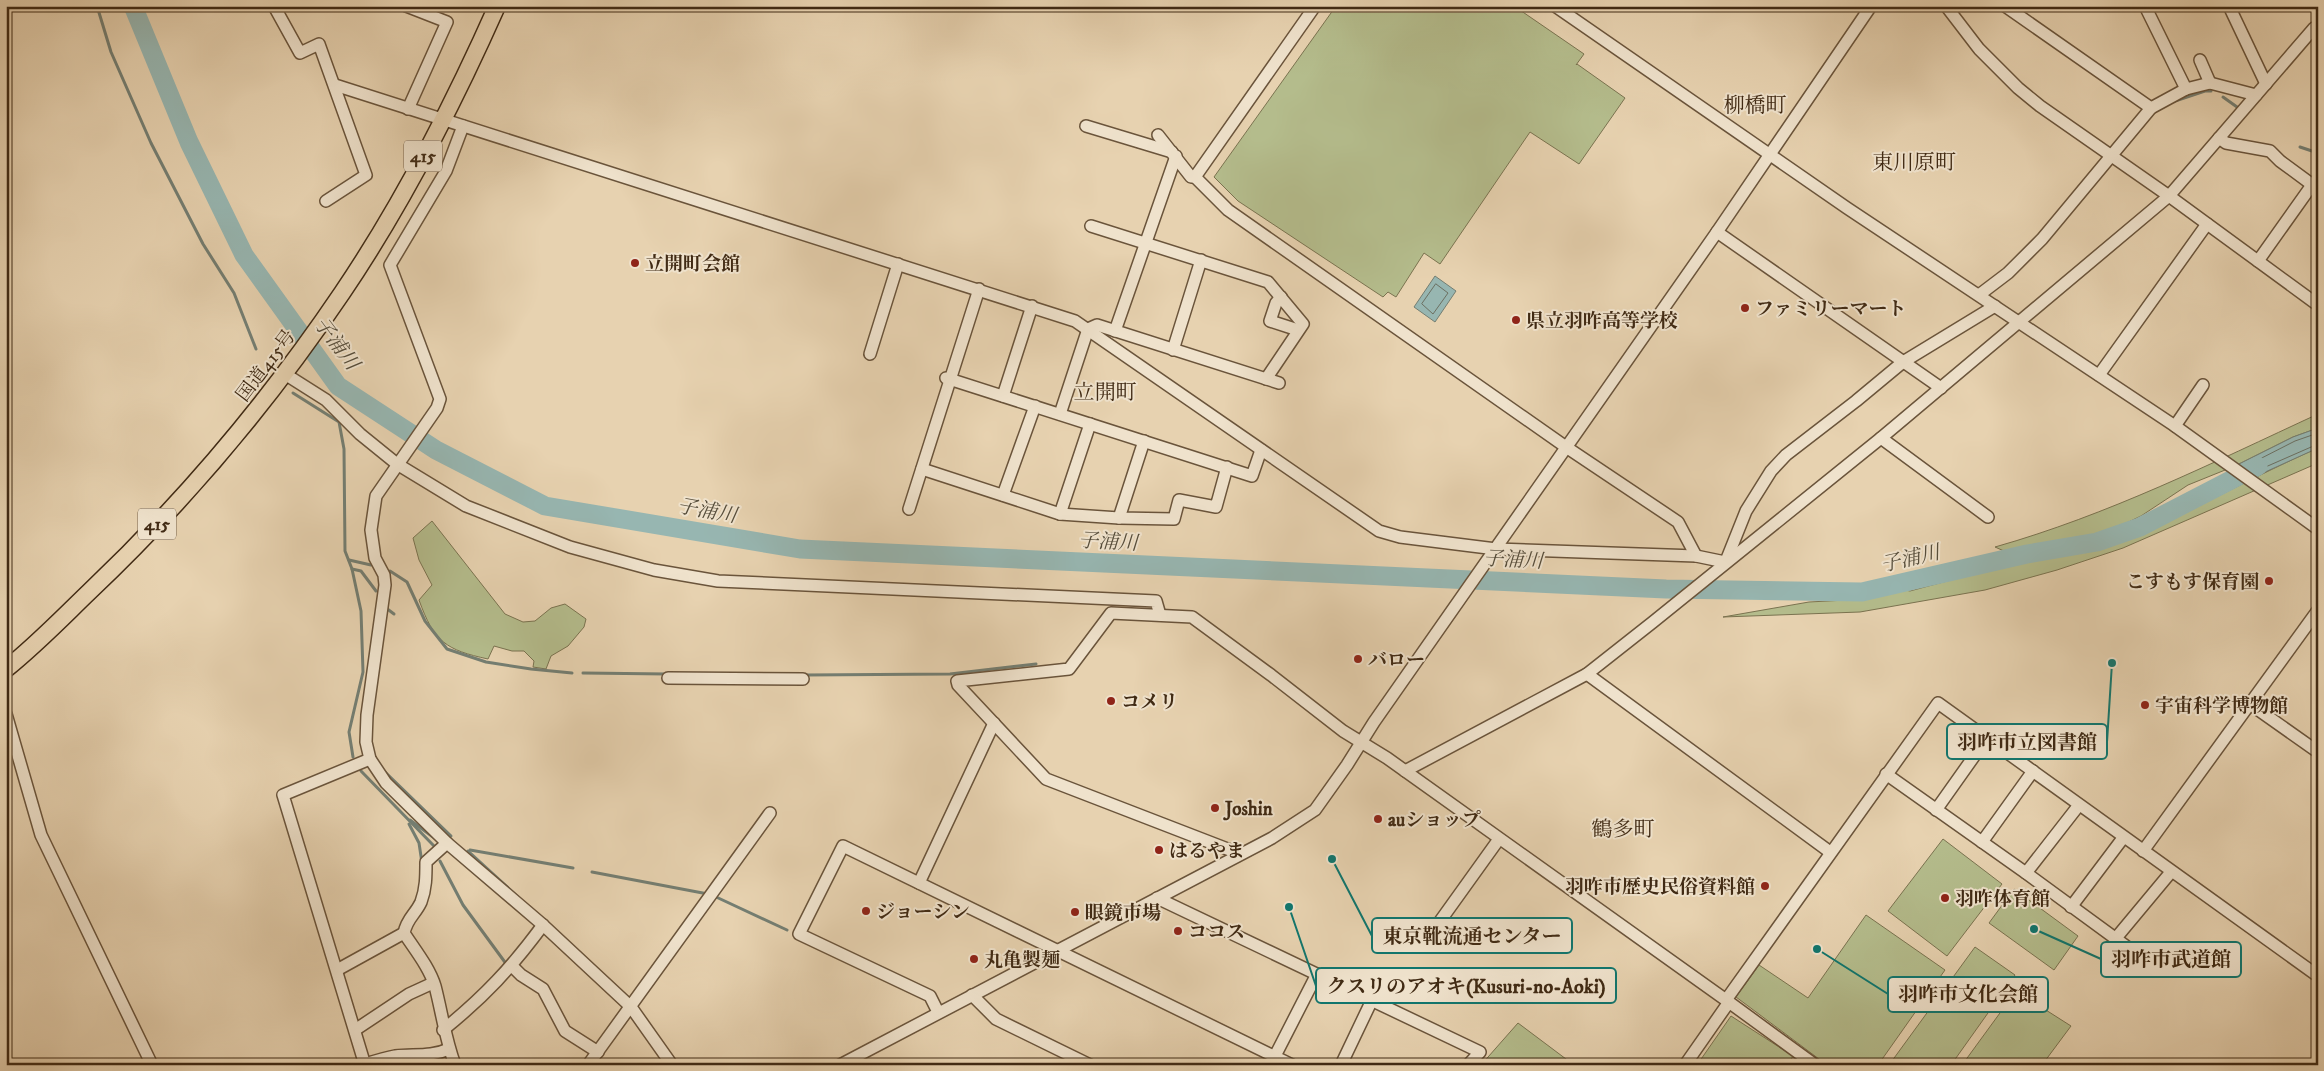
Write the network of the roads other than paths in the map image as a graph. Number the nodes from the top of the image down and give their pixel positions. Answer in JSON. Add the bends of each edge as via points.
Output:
{"nodes":[{"id":1,"x":274,"y":6,"type":"edge"},
{"id":2,"x":406,"y":6,"type":"edge"},
{"id":3,"x":497,"y":6,"type":"edge"},
{"id":4,"x":1315,"y":6,"type":"edge"},
{"id":5,"x":1555,"y":6,"type":"edge"},
{"id":6,"x":1872,"y":6,"type":"edge"},
{"id":7,"x":1946,"y":6,"type":"edge"},
{"id":8,"x":2005,"y":6,"type":"edge"},
{"id":9,"x":2145,"y":6,"type":"edge"},
{"id":10,"x":2229,"y":6,"type":"edge"},
{"id":11,"x":2314,"y":28,"type":"dead end"},
{"id":12,"x":2200,"y":60,"type":"dead end"},
{"id":13,"x":2210,"y":83,"type":"junction"},
{"id":14,"x":2266,"y":84,"type":"junction"},
{"id":15,"x":335,"y":85,"type":"junction"},
{"id":16,"x":2186,"y":89,"type":"junction"},
{"id":17,"x":2256,"y":96,"type":"junction"},
{"id":18,"x":2151,"y":108,"type":"junction"},
{"id":19,"x":408,"y":109,"type":"junction"},
{"id":20,"x":443,"y":120,"type":"junction"},
{"id":21,"x":463,"y":126,"type":"junction"},
{"id":22,"x":1086,"y":126,"type":"dead end"},
{"id":23,"x":1158,"y":135,"type":"dead end"},
{"id":24,"x":2220,"y":138,"type":"junction"},
{"id":25,"x":1174,"y":154,"type":"junction"},
{"id":26,"x":1769,"y":155,"type":"junction"},
{"id":27,"x":2112,"y":157,"type":"junction"},
{"id":28,"x":1195,"y":177,"type":"junction"},
{"id":29,"x":2315,"y":187,"type":"edge"},
{"id":30,"x":2169,"y":196,"type":"junction"},
{"id":31,"x":326,"y":202,"type":"dead end"},
{"id":32,"x":2207,"y":224,"type":"junction"},
{"id":33,"x":1091,"y":226,"type":"dead end"},
{"id":34,"x":1717,"y":232,"type":"junction"},
{"id":35,"x":1146,"y":242,"type":"junction"},
{"id":36,"x":1201,"y":260,"type":"junction"},
{"id":37,"x":2258,"y":262,"type":"junction"},
{"id":38,"x":898,"y":264,"type":"junction"},
{"id":39,"x":979,"y":289,"type":"junction"},
{"id":40,"x":1979,"y":295,"type":"junction"},
{"id":41,"x":1282,"y":297,"type":"junction"},
{"id":42,"x":2317,"y":304,"type":"edge"},
{"id":43,"x":1032,"y":306,"type":"junction"},
{"id":44,"x":1995,"y":306,"type":"junction"},
{"id":45,"x":2020,"y":322,"type":"junction"},
{"id":46,"x":1088,"y":329,"type":"junction"},
{"id":47,"x":1298,"y":330,"type":"junction"},
{"id":48,"x":1115,"y":331,"type":"junction"},
{"id":49,"x":1172,"y":350,"type":"junction"},
{"id":50,"x":870,"y":354,"type":"dead end"},
{"id":51,"x":1902,"y":362,"type":"junction"},
{"id":52,"x":288,"y":370,"type":"junction"},
{"id":53,"x":2099,"y":375,"type":"junction"},
{"id":54,"x":949,"y":378,"type":"junction"},
{"id":55,"x":1266,"y":379,"type":"junction"},
{"id":56,"x":1279,"y":383,"type":"dead end"},
{"id":57,"x":2203,"y":385,"type":"dead end"},
{"id":58,"x":1941,"y":388,"type":"junction"},
{"id":59,"x":1002,"y":396,"type":"junction"},
{"id":60,"x":1035,"y":406,"type":"junction"},
{"id":61,"x":1060,"y":414,"type":"junction"},
{"id":62,"x":1090,"y":424,"type":"junction"},
{"id":63,"x":2175,"y":426,"type":"junction"},
{"id":64,"x":1881,"y":438,"type":"junction"},
{"id":65,"x":1144,"y":441,"type":"junction"},
{"id":66,"x":1566,"y":447,"type":"junction"},
{"id":67,"x":1261,"y":450,"type":"junction"},
{"id":68,"x":399,"y":462,"type":"junction"},
{"id":69,"x":1227,"y":467,"type":"junction"},
{"id":70,"x":922,"y":469,"type":"junction"},
{"id":71,"x":1003,"y":496,"type":"junction"},
{"id":72,"x":909,"y":510,"type":"dead end"},
{"id":73,"x":1060,"y":514,"type":"junction"},
{"id":74,"x":1988,"y":517,"type":"dead end"},
{"id":75,"x":1119,"y":518,"type":"junction"},
{"id":76,"x":2318,"y":529,"type":"edge"},
{"id":77,"x":1493,"y":553,"type":"junction"},
{"id":78,"x":1696,"y":556,"type":"junction"},
{"id":79,"x":1726,"y":562,"type":"junction"},
{"id":80,"x":2318,"y":610,"type":"edge"},
{"id":81,"x":1160,"y":615,"type":"junction"},
{"id":82,"x":6,"y":668,"type":"edge"},
{"id":83,"x":1586,"y":674,"type":"junction"},
{"id":84,"x":668,"y":678,"type":"dead end"},
{"id":85,"x":803,"y":679,"type":"dead end"},
{"id":86,"x":2250,"y":704,"type":"junction"},
{"id":87,"x":6,"y":714,"type":"edge"},
{"id":88,"x":994,"y":723,"type":"junction"},
{"id":89,"x":1987,"y":738,"type":"junction"},
{"id":90,"x":1361,"y":741,"type":"junction"},
{"id":91,"x":2318,"y":752,"type":"edge"},
{"id":92,"x":370,"y":759,"type":"junction"},
{"id":93,"x":1405,"y":771,"type":"junction"},
{"id":94,"x":2033,"y":771,"type":"junction"},
{"id":95,"x":1886,"y":774,"type":"junction"},
{"id":96,"x":2079,"y":805,"type":"junction"},
{"id":97,"x":1936,"y":810,"type":"junction"},
{"id":98,"x":770,"y":813,"type":"dead end"},
{"id":99,"x":2123,"y":838,"type":"junction"},
{"id":100,"x":1498,"y":839,"type":"junction"},
{"id":101,"x":1982,"y":842,"type":"junction"},
{"id":102,"x":447,"y":843,"type":"junction"},
{"id":103,"x":2143,"y":851,"type":"junction"},
{"id":104,"x":1830,"y":852,"type":"junction"},
{"id":105,"x":1237,"y":856,"type":"junction"},
{"id":106,"x":2171,"y":872,"type":"junction"},
{"id":107,"x":2026,"y":873,"type":"junction"},
{"id":108,"x":919,"y":883,"type":"junction"},
{"id":109,"x":1157,"y":898,"type":"junction"},
{"id":110,"x":2070,"y":907,"type":"junction"},
{"id":111,"x":544,"y":925,"type":"junction"},
{"id":112,"x":1433,"y":931,"type":"dead end"},
{"id":113,"x":404,"y":933,"type":"junction"},
{"id":114,"x":2116,"y":938,"type":"junction"},
{"id":115,"x":1056,"y":950,"type":"junction"},
{"id":116,"x":2138,"y":956,"type":"dead end"},
{"id":117,"x":512,"y":966,"type":"junction"},
{"id":118,"x":336,"y":970,"type":"junction"},
{"id":119,"x":1317,"y":974,"type":"junction"},
{"id":120,"x":2318,"y":976,"type":"edge"},
{"id":121,"x":433,"y":983,"type":"junction"},
{"id":122,"x":972,"y":995,"type":"junction"},
{"id":123,"x":1372,"y":1000,"type":"junction"},
{"id":124,"x":1727,"y":1001,"type":"junction"},
{"id":125,"x":631,"y":1007,"type":"junction"},
{"id":126,"x":938,"y":1012,"type":"junction"},
{"id":127,"x":355,"y":1030,"type":"junction"},
{"id":128,"x":443,"y":1030,"type":"junction"},
{"id":129,"x":449,"y":1049,"type":"junction"},
{"id":130,"x":1275,"y":1056,"type":"junction"},
{"id":131,"x":594,"y":1060,"type":"edge"},
{"id":132,"x":365,"y":1064,"type":"edge"},
{"id":133,"x":152,"y":1065,"type":"edge"},
{"id":134,"x":455,"y":1065,"type":"edge"},
{"id":135,"x":672,"y":1065,"type":"edge"},
{"id":136,"x":840,"y":1065,"type":"edge"},
{"id":137,"x":1090,"y":1065,"type":"edge"},
{"id":138,"x":1292,"y":1065,"type":"edge"},
{"id":139,"x":1340,"y":1065,"type":"edge"},
{"id":140,"x":1468,"y":1065,"type":"edge"},
{"id":141,"x":1686,"y":1065,"type":"edge"},
{"id":142,"x":1815,"y":1065,"type":"edge"}],
"edges":[{"from":1,"to":15,"type":"street","via":[[300,53],[319,44]]},
{"from":2,"to":19,"type":"street","via":[[446,22]]},
{"from":3,"to":20,"type":"highway","name":"国道415号","number":"415"},
{"from":4,"to":28,"type":"street"},
{"from":5,"to":26,"type":"street"},
{"from":6,"to":26,"type":"street"},
{"from":7,"to":27,"type":"street","via":[[1980,49],[2018,88]]},
{"from":8,"to":18,"type":"street"},
{"from":9,"to":16,"type":"street"},
{"from":10,"to":14,"type":"street"},
{"from":11,"to":14,"type":"street"},
{"from":12,"to":13,"type":"street"},
{"from":13,"to":16,"type":"street"},
{"from":13,"to":17,"type":"street"},
{"from":14,"to":17,"type":"street"},
{"from":15,"to":19,"type":"street"},
{"from":15,"to":31,"type":"street","via":[[366,175]]},
{"from":16,"to":18,"type":"street"},
{"from":17,"to":24,"type":"street"},
{"from":18,"to":27,"type":"street"},
{"from":19,"to":20,"type":"street"},
{"from":20,"to":21,"type":"street"},
{"from":20,"to":52,"type":"highway","name":"国道415号","number":"415","via":[[338,299]]},
{"from":21,"to":38,"type":"street"},
{"from":21,"to":68,"type":"street","via":[[446,171],[390,266],[440,399]]},
{"from":22,"to":25,"type":"street"},
{"from":23,"to":25,"type":"street"},
{"from":24,"to":29,"type":"street","via":[[2226,143],[2270,151]]},
{"from":24,"to":30,"type":"street"},
{"from":25,"to":28,"type":"street","via":[[1191,177]]},
{"from":25,"to":35,"type":"street"},
{"from":26,"to":34,"type":"street"},
{"from":26,"to":40,"type":"street"},
{"from":27,"to":30,"type":"street"},
{"from":27,"to":40,"type":"street","via":[[2042,239],[2008,273]]},
{"from":28,"to":66,"type":"street","via":[[1228,210]]},
{"from":29,"to":37,"type":"street"},
{"from":30,"to":32,"type":"street"},
{"from":30,"to":45,"type":"street"},
{"from":32,"to":37,"type":"street"},
{"from":32,"to":53,"type":"street"},
{"from":33,"to":35,"type":"street"},
{"from":34,"to":51,"type":"street"},
{"from":34,"to":66,"type":"street"},
{"from":35,"to":36,"type":"street"},
{"from":35,"to":48,"type":"street"},
{"from":36,"to":41,"type":"street","via":[[1268,282]]},
{"from":36,"to":49,"type":"street"},
{"from":37,"to":42,"type":"street"},
{"from":38,"to":39,"type":"street"},
{"from":38,"to":50,"type":"street"},
{"from":39,"to":43,"type":"street"},
{"from":39,"to":54,"type":"street"},
{"from":40,"to":44,"type":"street"},
{"from":41,"to":47,"type":"street","via":[[1304,324]]},
{"from":41,"to":47,"type":"street","via":[[1276,302],[1270,321]]},
{"from":43,"to":46,"type":"street"},
{"from":43,"to":59,"type":"street"},
{"from":44,"to":45,"type":"street"},
{"from":44,"to":51,"type":"street"},
{"from":45,"to":53,"type":"street"},
{"from":45,"to":58,"type":"street"},
{"from":46,"to":48,"type":"street","via":[[1097,324]]},
{"from":46,"to":61,"type":"street"},
{"from":46,"to":67,"type":"street"},
{"from":47,"to":55,"type":"street"},
{"from":48,"to":49,"type":"street"},
{"from":49,"to":55,"type":"street"},
{"from":51,"to":58,"type":"street"},
{"from":51,"to":79,"type":"street","via":[[1786,455],[1771,471],[1746,511]]},
{"from":52,"to":68,"type":"street","via":[[326,400],[360,434]]},
{"from":52,"to":82,"type":"highway","name":"国道415号","number":"415","via":[[215,461],[123,560]]},
{"from":53,"to":63,"type":"street"},
{"from":54,"to":59,"type":"street"},
{"from":54,"to":70,"type":"street"},
{"from":55,"to":56,"type":"street"},
{"from":57,"to":63,"type":"street"},
{"from":58,"to":64,"type":"street"},
{"from":59,"to":60,"type":"street"},
{"from":60,"to":61,"type":"street"},
{"from":60,"to":71,"type":"street"},
{"from":61,"to":62,"type":"street"},
{"from":62,"to":65,"type":"street"},
{"from":62,"to":73,"type":"street"},
{"from":63,"to":76,"type":"street"},
{"from":64,"to":74,"type":"street"},
{"from":64,"to":79,"type":"street"},
{"from":65,"to":69,"type":"street"},
{"from":65,"to":75,"type":"street"},
{"from":66,"to":77,"type":"street"},
{"from":66,"to":78,"type":"street","via":[[1678,522]]},
{"from":67,"to":69,"type":"street","via":[[1252,476]]},
{"from":67,"to":77,"type":"street","via":[[1378,531]]},
{"from":68,"to":81,"type":"street","via":[[466,506],[570,547],[654,570],[718,581],[1156,600]]},
{"from":68,"to":92,"type":"street","via":[[376,496],[371,530],[375,558],[384,575],[385,585],[367,716],[366,742]]},
{"from":69,"to":75,"type":"street","via":[[1216,507],[1179,500],[1174,519]]},
{"from":70,"to":71,"type":"street"},
{"from":70,"to":72,"type":"street"},
{"from":71,"to":73,"type":"street"},
{"from":73,"to":75,"type":"street"},
{"from":77,"to":78,"type":"street"},
{"from":77,"to":90,"type":"street"},
{"from":78,"to":79,"type":"street"},
{"from":79,"to":83,"type":"street"},
{"from":80,"to":86,"type":"street"},
{"from":81,"to":88,"type":"street","via":[[1111,613],[1069,669],[958,681],[958,685]]},
{"from":81,"to":90,"type":"street","via":[[1192,617],[1202,622],[1343,731]]},
{"from":83,"to":93,"type":"street"},
{"from":83,"to":104,"type":"street"},
{"from":84,"to":85,"type":"street"},
{"from":86,"to":91,"type":"street"},
{"from":86,"to":103,"type":"street"},
{"from":87,"to":133,"type":"street","via":[[41,835]]},
{"from":88,"to":105,"type":"street","via":[[1046,779],[1230,850]]},
{"from":88,"to":108,"type":"street"},
{"from":89,"to":94,"type":"street"},
{"from":89,"to":95,"type":"street","via":[[1938,704]]},
{"from":89,"to":97,"type":"street"},
{"from":90,"to":93,"type":"street"},
{"from":90,"to":105,"type":"street","via":[[1315,810]]},
{"from":92,"to":102,"type":"street","via":[[386,783]]},
{"from":92,"to":118,"type":"street","via":[[283,795]]},
{"from":93,"to":100,"type":"street"},
{"from":94,"to":96,"type":"street"},
{"from":94,"to":101,"type":"street"},
{"from":95,"to":97,"type":"street"},
{"from":95,"to":104,"type":"street"},
{"from":96,"to":99,"type":"street"},
{"from":96,"to":107,"type":"street"},
{"from":97,"to":101,"type":"street"},
{"from":98,"to":125,"type":"street"},
{"from":99,"to":103,"type":"street"},
{"from":99,"to":110,"type":"street"},
{"from":100,"to":112,"type":"street"},
{"from":100,"to":124,"type":"street"},
{"from":101,"to":107,"type":"street"},
{"from":102,"to":111,"type":"street"},
{"from":102,"to":113,"type":"street","via":[[426,862],[426,882],[420,902],[406,922]]},
{"from":103,"to":106,"type":"street"},
{"from":104,"to":124,"type":"street"},
{"from":105,"to":109,"type":"street"},
{"from":106,"to":114,"type":"street"},
{"from":106,"to":120,"type":"street"},
{"from":107,"to":110,"type":"street"},
{"from":108,"to":115,"type":"street"},
{"from":108,"to":126,"type":"street","via":[[844,846],[800,934],[930,996]]},
{"from":109,"to":115,"type":"street"},
{"from":109,"to":119,"type":"street"},
{"from":110,"to":114,"type":"street"},
{"from":111,"to":117,"type":"street"},
{"from":111,"to":125,"type":"street"},
{"from":113,"to":118,"type":"street"},
{"from":113,"to":121,"type":"street","via":[[426,965]]},
{"from":114,"to":116,"type":"street"},
{"from":115,"to":122,"type":"street"},
{"from":115,"to":130,"type":"street"},
{"from":117,"to":128,"type":"street","via":[[474,1005]]},
{"from":117,"to":131,"type":"street","via":[[543,989],[565,1031]]},
{"from":118,"to":127,"type":"street"},
{"from":119,"to":123,"type":"street"},
{"from":119,"to":130,"type":"street"},
{"from":121,"to":127,"type":"street","via":[[391,1004]]},
{"from":121,"to":128,"type":"street"},
{"from":122,"to":126,"type":"street"},
{"from":122,"to":137,"type":"street","via":[[996,1019]]},
{"from":123,"to":139,"type":"street"},
{"from":123,"to":140,"type":"street","via":[[1480,1052]]},
{"from":124,"to":141,"type":"street"},
{"from":124,"to":142,"type":"street"},
{"from":125,"to":131,"type":"street"},
{"from":125,"to":135,"type":"street"},
{"from":126,"to":136,"type":"street"},
{"from":127,"to":132,"type":"street"},
{"from":128,"to":129,"type":"street"},
{"from":129,"to":132,"type":"street","via":[[439,1054],[396,1056]]},
{"from":129,"to":134,"type":"street"},
{"from":130,"to":138,"type":"street"}]}
